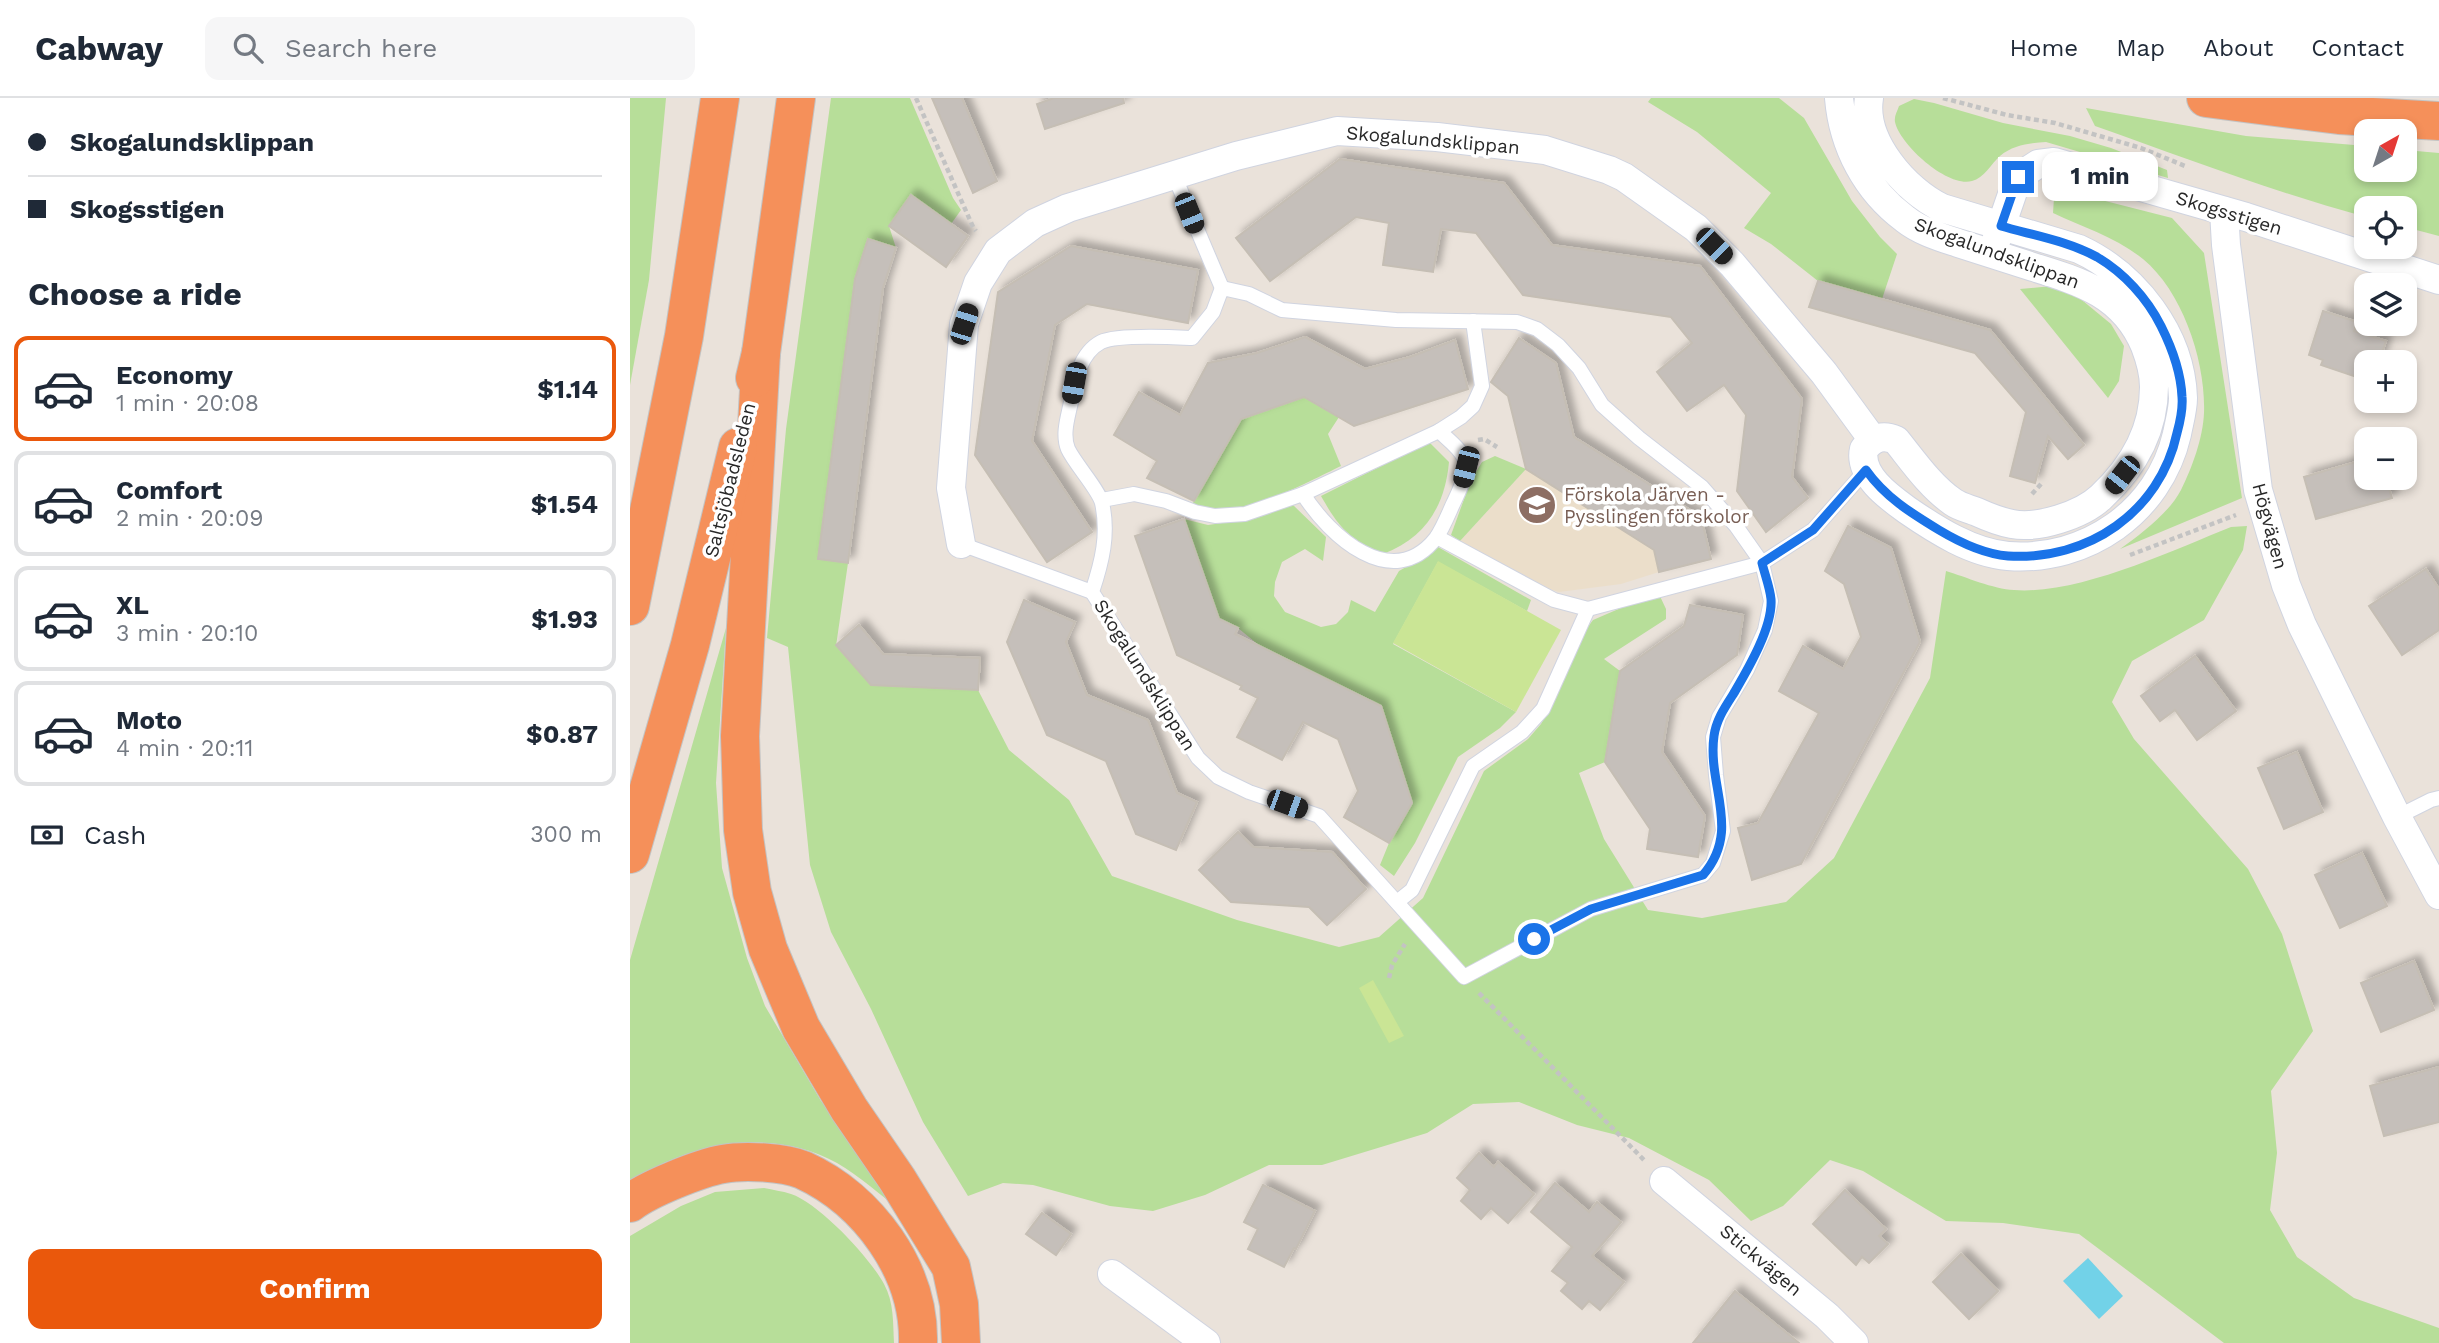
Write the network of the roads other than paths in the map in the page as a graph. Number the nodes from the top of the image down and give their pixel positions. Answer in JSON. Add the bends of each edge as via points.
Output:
{"nodes":[{"id":1,"x":720,"y":98,"type":"edge"},
{"id":2,"x":796,"y":98,"type":"edge"},
{"id":3,"x":1839,"y":98,"type":"edge"},
{"id":4,"x":1869,"y":98,"type":"edge"},
{"id":5,"x":2206,"y":98,"type":"edge"},
{"id":6,"x":2439,"y":121,"type":"edge"},
{"id":7,"x":1174,"y":176,"type":"junction"},
{"id":8,"x":2224,"y":211,"type":"junction"},
{"id":9,"x":2001,"y":226,"type":"junction"},
{"id":10,"x":1992,"y":254,"type":"junction"},
{"id":11,"x":2439,"y":280,"type":"edge"},
{"id":12,"x":1222,"y":288,"type":"junction"},
{"id":13,"x":1473,"y":321,"type":"junction"},
{"id":14,"x":761,"y":353,"type":"junction"},
{"id":15,"x":1438,"y":430,"type":"junction"},
{"id":16,"x":1873,"y":440,"type":"junction"},
{"id":17,"x":1866,"y":470,"type":"junction"},
{"id":18,"x":1303,"y":494,"type":"junction"},
{"id":19,"x":1101,"y":500,"type":"junction"},
{"id":20,"x":1437,"y":537,"type":"junction"},
{"id":21,"x":961,"y":544,"type":"joint"},
{"id":22,"x":1762,"y":563,"type":"junction"},
{"id":23,"x":1093,"y":592,"type":"junction"},
{"id":24,"x":630,"y":606,"type":"edge"},
{"id":25,"x":1588,"y":609,"type":"junction"},
{"id":26,"x":2439,"y":798,"type":"edge"},
{"id":27,"x":2398,"y":817,"type":"junction"},
{"id":28,"x":630,"y":854,"type":"edge"},
{"id":29,"x":2439,"y":895,"type":"edge"},
{"id":30,"x":1397,"y":902,"type":"junction"},
{"id":31,"x":1664,"y":1181,"type":"road end"},
{"id":32,"x":630,"y":1203,"type":"edge"},
{"id":33,"x":1112,"y":1274,"type":"dead end"},
{"id":34,"x":918,"y":1343,"type":"edge"},
{"id":35,"x":961,"y":1343,"type":"edge"},
{"id":36,"x":1206,"y":1343,"type":"edge"},
{"id":37,"x":1854,"y":1343,"type":"edge"}],
"edges":[{"from":1,"to":24,"type":"highway","via":[[684,337]]},
{"from":2,"to":14,"type":"highway","name":"Saltsjöbadsleden"},
{"from":3,"to":10,"type":"street","name":"Skogalundsklippan","via":[[1847,143],[1883,199],[1906,220],[1935,235]]},
{"from":4,"to":9,"type":"street","name":"Skogalundsklippan","via":[[1878,143],[1906,185],[1942,208]]},
{"from":5,"to":6,"type":"highway","via":[[2339,115]]},
{"from":7,"to":12,"type":"lane"},
{"from":7,"to":16,"type":"street","name":"Skogalundsklippan","via":[[1337,131],[1545,150],[1609,170],[1696,228],[1732,264],[1824,373]]},
{"from":7,"to":21,"type":"street","name":"Skogalundsklippan","via":[[1068,208],[1035,223],[998,251],[978,282],[964,324],[951,488]]},
{"from":8,"to":9,"type":"street","name":"Skogsstigen","via":[[2054,162],[2038,164],[2018,177]]},
{"from":8,"to":11,"type":"street","name":"Skogsstigen"},
{"from":8,"to":27,"type":"street","name":"Högvägen","via":[[2258,490],[2302,625]]},
{"from":9,"to":10,"type":"street","name":"Skogsstigen"},
{"from":9,"to":17,"type":"street","name":"Skogalundsklippan","via":[[2097,257],[2115,269],[2152,309],[2174,356],[2183,399],[2172,457],[2163,474],[2139,505],[2099,537],[2060,552],[2006,556],[1975,548],[1920,519],[1886,494]]},
{"from":10,"to":16,"type":"street","name":"Skogalundsklippan","via":[[2100,293],[2119,307],[2140,335],[2154,380],[2154,402],[2152,421],[2131,463],[2105,494],[2076,514],[2045,523],[2014,524],[1954,502],[1896,440],[1882,436]]},
{"from":12,"to":13,"type":"lane","via":[[1249,294],[1282,310]]},
{"from":12,"to":19,"type":"lane","name":"Skogalundsklippan","via":[[1213,312],[1192,338],[1102,341],[1081,365],[1065,437]]},
{"from":13,"to":15,"type":"lane","via":[[1482,386],[1473,406]]},
{"from":13,"to":22,"type":"lane","via":[[1537,328],[1558,345],[1602,405],[1703,487]]},
{"from":14,"to":28,"type":"highway","name":"Saltsjöbadsleden","via":[[690,645]]},
{"from":14,"to":35,"type":"highway","via":[[740,736],[743,830],[752,892],[768,949],[801,1028],[951,1268]]},
{"from":15,"to":18,"type":"lane"},
{"from":15,"to":20,"type":"lane","via":[[1463,455],[1466,467]]},
{"from":16,"to":17,"type":"street","via":[[1864,449]]},
{"from":17,"to":22,"type":"lane","via":[[1813,530]]},
{"from":18,"to":19,"type":"lane","via":[[1245,514],[1216,516],[1134,494]]},
{"from":18,"to":20,"type":"lane","via":[[1341,539],[1378,559],[1408,558]]},
{"from":19,"to":23,"type":"lane","name":"Skogalundsklippan","via":[[1105,538]]},
{"from":20,"to":25,"type":"lane","via":[[1554,600]]},
{"from":21,"to":23,"type":"lane","name":"Skogalundsklippan"},
{"from":22,"to":25,"type":"lane"},
{"from":22,"to":30,"type":"lane","name":"Skogalundsklippan","via":[[1771,601],[1765,629],[1713,737],[1723,831],[1713,863],[1703,875],[1591,909],[1464,977]]},
{"from":23,"to":30,"type":"lane","name":"Skogalundsklippan","via":[[1198,758],[1218,776],[1249,792],[1319,816]]},
{"from":25,"to":30,"type":"lane","via":[[1543,709],[1522,732],[1473,766],[1412,890]]},
{"from":26,"to":27,"type":"lane"},
{"from":27,"to":29,"type":"street","name":"Högvägen"},
{"from":31,"to":37,"type":"street","name":"Stickvägen"},
{"from":32,"to":34,"type":"highway","via":[[685,1176],[723,1164],[761,1162],[801,1169],[840,1192],[869,1218],[894,1250],[910,1290]]},
{"from":33,"to":36,"type":"street"}]}
